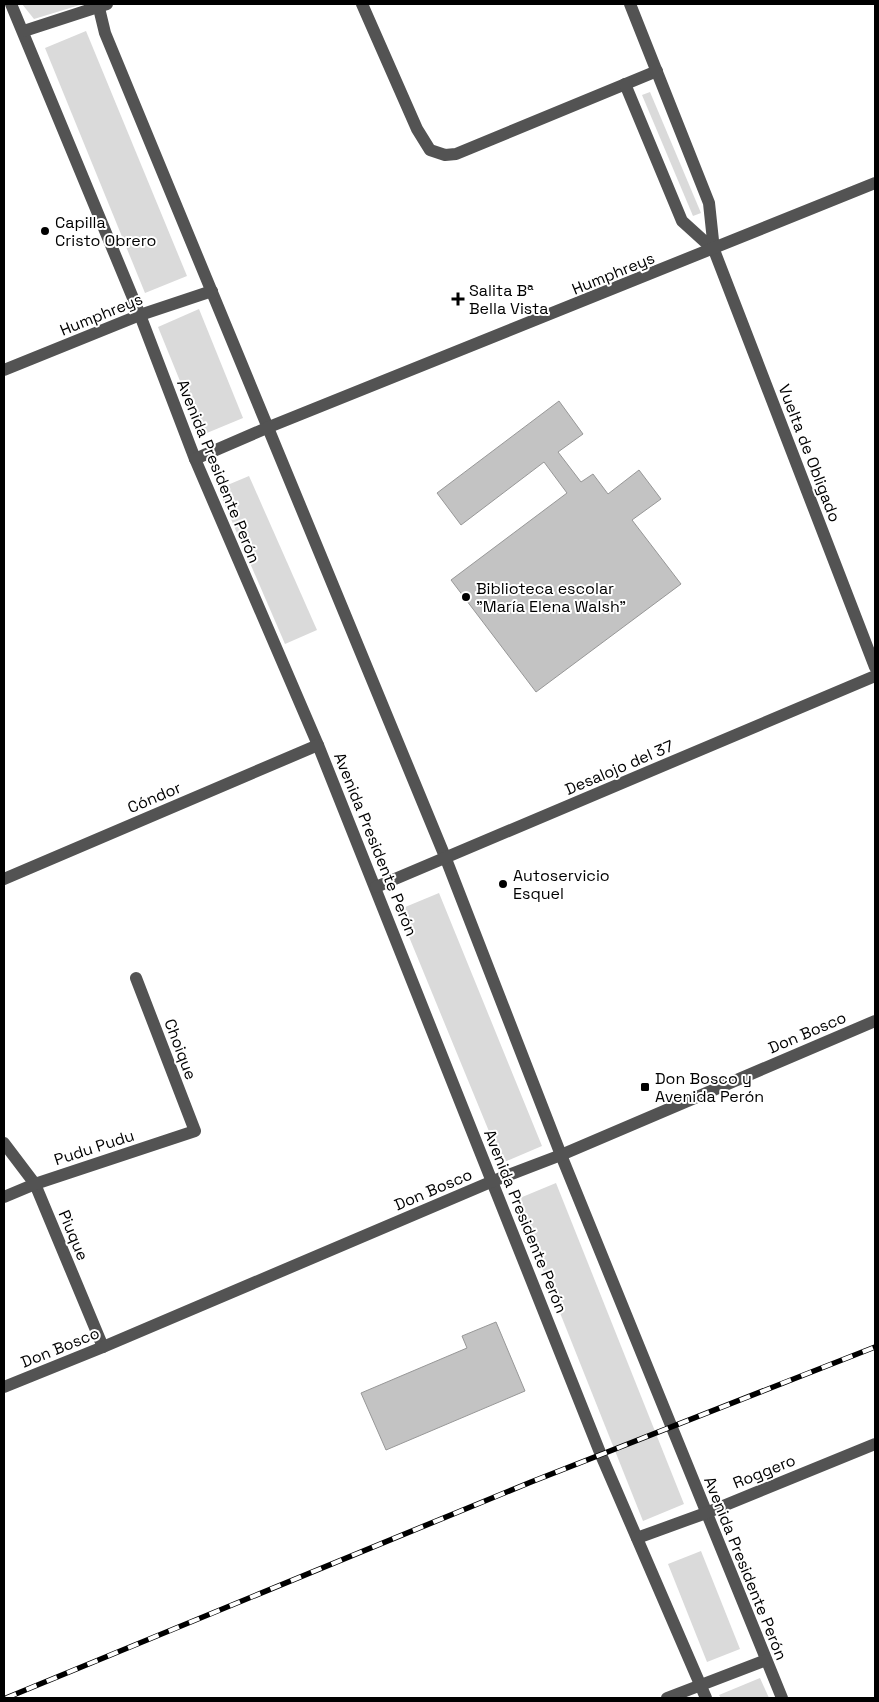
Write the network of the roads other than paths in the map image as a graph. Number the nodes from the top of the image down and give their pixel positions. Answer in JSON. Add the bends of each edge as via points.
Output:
{"nodes":[{"id":1,"x":12,"y":4,"type":"edge"},
{"id":2,"x":362,"y":4,"type":"edge"},
{"id":3,"x":630,"y":4,"type":"edge"},
{"id":4,"x":101,"y":5,"type":"edge"},
{"id":5,"x":24,"y":31,"type":"junction"},
{"id":6,"x":657,"y":71,"type":"junction"},
{"id":7,"x":625,"y":84,"type":"junction"},
{"id":8,"x":875,"y":183,"type":"edge"},
{"id":9,"x":714,"y":250,"type":"junction"},
{"id":10,"x":212,"y":291,"type":"junction"},
{"id":11,"x":140,"y":315,"type":"junction"},
{"id":12,"x":4,"y":370,"type":"edge"},
{"id":13,"x":269,"y":427,"type":"junction"},
{"id":14,"x":195,"y":459,"type":"junction"},
{"id":15,"x":875,"y":667,"type":"edge"},
{"id":16,"x":875,"y":676,"type":"edge"},
{"id":17,"x":318,"y":745,"type":"junction"},
{"id":18,"x":446,"y":859,"type":"junction"},
{"id":19,"x":4,"y":880,"type":"edge"},
{"id":20,"x":376,"y":887,"type":"junction"},
{"id":21,"x":136,"y":978,"type":"dead end"},
{"id":22,"x":875,"y":1021,"type":"edge"},
{"id":23,"x":195,"y":1130,"type":"joint"},
{"id":24,"x":4,"y":1142,"type":"edge"},
{"id":25,"x":560,"y":1155,"type":"junction"},
{"id":26,"x":493,"y":1181,"type":"junction"},
{"id":27,"x":35,"y":1184,"type":"junction"},
{"id":28,"x":4,"y":1197,"type":"edge"},
{"id":29,"x":103,"y":1348,"type":"junction"},
{"id":30,"x":4,"y":1387,"type":"edge"},
{"id":31,"x":875,"y":1444,"type":"edge"},
{"id":32,"x":706,"y":1513,"type":"junction"},
{"id":33,"x":637,"y":1538,"type":"junction"},
{"id":34,"x":766,"y":1660,"type":"junction"},
{"id":35,"x":700,"y":1684,"type":"junction"},
{"id":36,"x":667,"y":1698,"type":"edge"},
{"id":37,"x":706,"y":1698,"type":"edge"},
{"id":38,"x":782,"y":1698,"type":"edge"}],
"edges":[{"from":1,"to":5,"type":"street","name":"Avenida Presidente Perón"},
{"from":2,"to":7,"type":"street","via":[[417,129],[430,150],[445,155],[456,154]]},
{"from":3,"to":6,"type":"street","name":"Vuelta de Obligado"},
{"from":4,"to":5,"type":"street"},
{"from":4,"to":10,"type":"street","name":"Avenida Presidente Perón","via":[[105,33]]},
{"from":5,"to":11,"type":"street","name":"Avenida Presidente Perón"},
{"from":6,"to":7,"type":"street"},
{"from":6,"to":9,"type":"street","name":"Vuelta de Obligado","via":[[709,203]]},
{"from":7,"to":9,"type":"street","name":"Vuelta de Obligado","via":[[682,221]]},
{"from":8,"to":9,"type":"street","name":"Humphreys"},
{"from":9,"to":13,"type":"street","name":"Humphreys"},
{"from":9,"to":15,"type":"street","name":"Vuelta de Obligado"},
{"from":10,"to":11,"type":"street","name":"Humphreys"},
{"from":10,"to":13,"type":"street","name":"Avenida Presidente Perón"},
{"from":11,"to":12,"type":"street","name":"Humphreys"},
{"from":11,"to":14,"type":"street","name":"Avenida Presidente Perón"},
{"from":13,"to":14,"type":"street","name":"Humphreys"},
{"from":13,"to":18,"type":"street","name":"Avenida Presidente Perón"},
{"from":14,"to":17,"type":"street","name":"Avenida Presidente Perón"},
{"from":16,"to":18,"type":"street","name":"Desalojo del 37"},
{"from":17,"to":19,"type":"street","name":"Cóndor"},
{"from":17,"to":20,"type":"street","name":"Avenida Presidente Perón"},
{"from":18,"to":20,"type":"street","name":"Desalojo del 37"},
{"from":18,"to":25,"type":"street","name":"Avenida Presidente Perón"},
{"from":20,"to":26,"type":"street","name":"Avenida Presidente Perón"},
{"from":21,"to":23,"type":"street","name":"Choique"},
{"from":22,"to":25,"type":"street","name":"Don Bosco"},
{"from":23,"to":27,"type":"street","name":"Pudu Pudu"},
{"from":24,"to":27,"type":"street","name":"Piuque"},
{"from":25,"to":26,"type":"street","name":"Don Bosco"},
{"from":25,"to":32,"type":"street","name":"Avenida Presidente Perón"},
{"from":26,"to":29,"type":"street","name":"Don Bosco"},
{"from":26,"to":33,"type":"street","name":"Avenida Presidente Perón"},
{"from":27,"to":28,"type":"street","name":"Pudu Pudu"},
{"from":27,"to":29,"type":"street","name":"Piuque"},
{"from":29,"to":30,"type":"street","name":"Don Bosco"},
{"from":31,"to":32,"type":"street","name":"Roggero"},
{"from":32,"to":33,"type":"street","name":"Roggero"},
{"from":32,"to":34,"type":"street","name":"Avenida Presidente Perón"},
{"from":33,"to":35,"type":"street","name":"Avenida Presidente Perón"},
{"from":34,"to":35,"type":"street"},
{"from":34,"to":38,"type":"street","name":"Avenida Presidente Perón"},
{"from":35,"to":36,"type":"street"},
{"from":35,"to":37,"type":"street","name":"Avenida Presidente Perón"}]}
